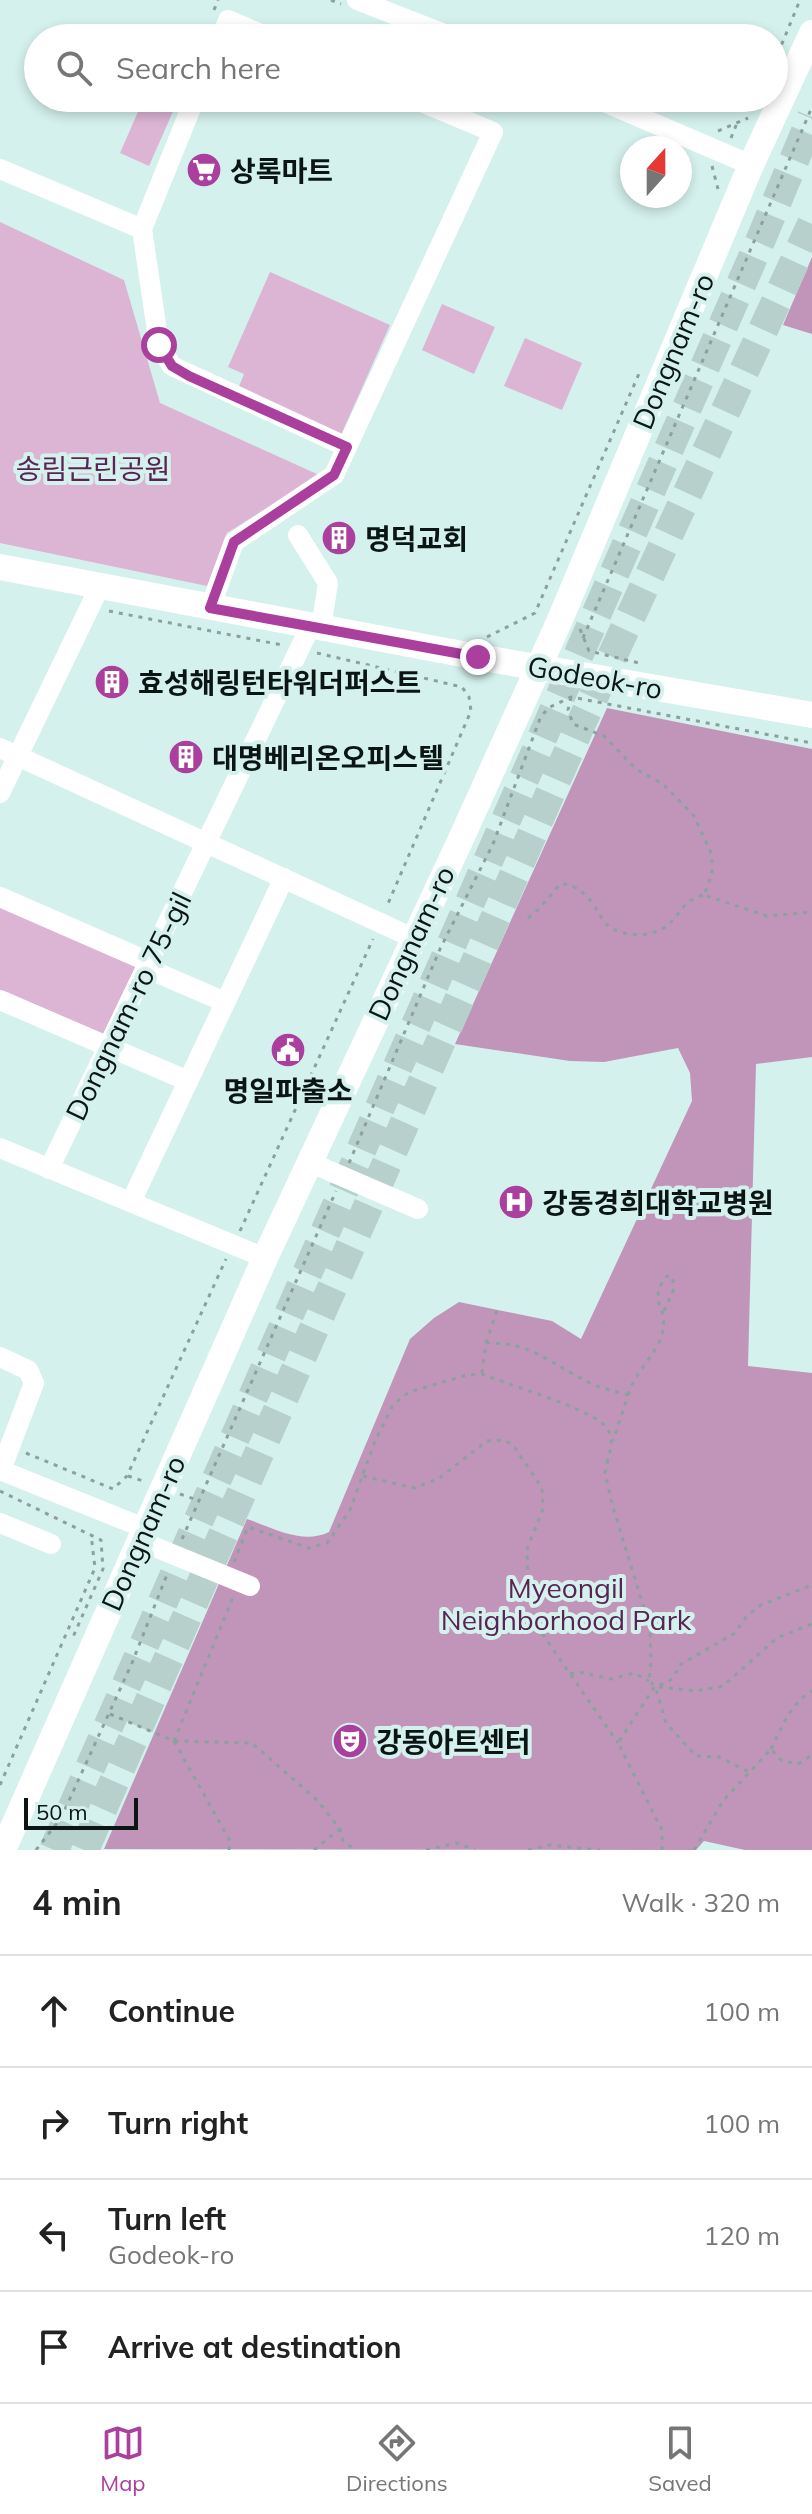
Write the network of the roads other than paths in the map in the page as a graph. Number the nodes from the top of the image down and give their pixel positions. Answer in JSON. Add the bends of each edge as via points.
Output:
{"nodes":[{"id":1,"x":357,"y":0,"type":"edge"},
{"id":2,"x":419,"y":24,"type":"edge"},
{"id":3,"x":812,"y":33,"type":"edge"},
{"id":4,"x":788,"y":85,"type":"edge"},
{"id":5,"x":189,"y":112,"type":"edge"},
{"id":6,"x":445,"y":112,"type":"edge"},
{"id":7,"x":628,"y":112,"type":"edge"},
{"id":8,"x":775,"y":112,"type":"edge"},
{"id":9,"x":751,"y":165,"type":"junction"},
{"id":10,"x":0,"y":169,"type":"edge"},
{"id":11,"x":142,"y":229,"type":"junction"},
{"id":12,"x":347,"y":447,"type":"junction"},
{"id":13,"x":298,"y":535,"type":"dead end"},
{"id":14,"x":0,"y":567,"type":"edge"},
{"id":15,"x":95,"y":597,"type":"junction"},
{"id":16,"x":210,"y":608,"type":"junction"},
{"id":17,"x":311,"y":634,"type":"junction"},
{"id":18,"x":538,"y":667,"type":"junction"},
{"id":19,"x":812,"y":715,"type":"edge"},
{"id":20,"x":9,"y":752,"type":"edge"},
{"id":21,"x":0,"y":793,"type":"edge"},
{"id":22,"x":207,"y":843,"type":"junction"},
{"id":23,"x":284,"y":878,"type":"junction"},
{"id":24,"x":0,"y":897,"type":"edge"},
{"id":25,"x":413,"y":938,"type":"junction"},
{"id":26,"x":148,"y":965,"type":"junction"},
{"id":27,"x":0,"y":1000,"type":"edge"},
{"id":28,"x":225,"y":1002,"type":"junction"},
{"id":29,"x":108,"y":1047,"type":"junction"},
{"id":30,"x":188,"y":1081,"type":"junction"},
{"id":31,"x":0,"y":1148,"type":"edge"},
{"id":32,"x":309,"y":1162,"type":"junction"},
{"id":33,"x":49,"y":1169,"type":"junction"},
{"id":34,"x":131,"y":1202,"type":"junction"},
{"id":35,"x":418,"y":1209,"type":"dead end"},
{"id":36,"x":265,"y":1258,"type":"junction"},
{"id":37,"x":0,"y":1357,"type":"edge"},
{"id":38,"x":0,"y":1470,"type":"edge"},
{"id":39,"x":0,"y":1523,"type":"edge"},
{"id":40,"x":142,"y":1534,"type":"junction"},
{"id":41,"x":51,"y":1544,"type":"dead end"},
{"id":42,"x":245,"y":1584,"type":"road end"},
{"id":43,"x":3,"y":1850,"type":"edge"}],
"edges":[{"from":1,"to":2,"type":"street"},
{"from":3,"to":4,"type":"main road","name":"Dongnam-ro"},
{"from":5,"to":11,"type":"street"},
{"from":6,"to":12,"type":"street","via":[[493,132]]},
{"from":7,"to":9,"type":"street"},
{"from":8,"to":9,"type":"main road","name":"Dongnam-ro"},
{"from":9,"to":18,"type":"main road","name":"Dongnam-ro"},
{"from":10,"to":11,"type":"street"},
{"from":11,"to":12,"type":"street","via":[[159,345],[172,366]]},
{"from":12,"to":16,"type":"street","via":[[334,475],[234,542]]},
{"from":13,"to":17,"type":"street","name":"Dongnam-ro 75-gil","via":[[328,583]]},
{"from":14,"to":15,"type":"main road","name":"Godeok-ro"},
{"from":15,"to":16,"type":"main road","name":"Godeok-ro"},
{"from":15,"to":20,"type":"street"},
{"from":16,"to":17,"type":"main road","name":"Godeok-ro"},
{"from":17,"to":18,"type":"main road","name":"Godeok-ro"},
{"from":17,"to":22,"type":"street","name":"Dongnam-ro 75-gil"},
{"from":18,"to":19,"type":"main road","name":"Godeok-ro"},
{"from":18,"to":25,"type":"main road","name":"Dongnam-ro"},
{"from":20,"to":21,"type":"street"},
{"from":20,"to":22,"type":"street"},
{"from":22,"to":23,"type":"street"},
{"from":22,"to":26,"type":"street","name":"Dongnam-ro 75-gil"},
{"from":23,"to":25,"type":"street"},
{"from":23,"to":28,"type":"street"},
{"from":24,"to":26,"type":"street"},
{"from":25,"to":32,"type":"main road","name":"Dongnam-ro"},
{"from":26,"to":28,"type":"street"},
{"from":26,"to":29,"type":"street","name":"Dongnam-ro 75-gil"},
{"from":27,"to":29,"type":"street"},
{"from":28,"to":30,"type":"street"},
{"from":29,"to":30,"type":"street"},
{"from":29,"to":33,"type":"street","name":"Dongnam-ro 75-gil"},
{"from":30,"to":34,"type":"street"},
{"from":31,"to":33,"type":"street"},
{"from":32,"to":35,"type":"street"},
{"from":32,"to":36,"type":"main road","name":"Dongnam-ro"},
{"from":33,"to":34,"type":"street"},
{"from":34,"to":36,"type":"street"},
{"from":36,"to":40,"type":"main road","name":"Dongnam-ro"},
{"from":37,"to":38,"type":"street","via":[[28,1370],[34,1383]]},
{"from":38,"to":40,"type":"street"},
{"from":39,"to":41,"type":"street"},
{"from":40,"to":42,"type":"street","via":[[175,1555]]},
{"from":40,"to":43,"type":"main road","name":"Dongnam-ro"}]}
